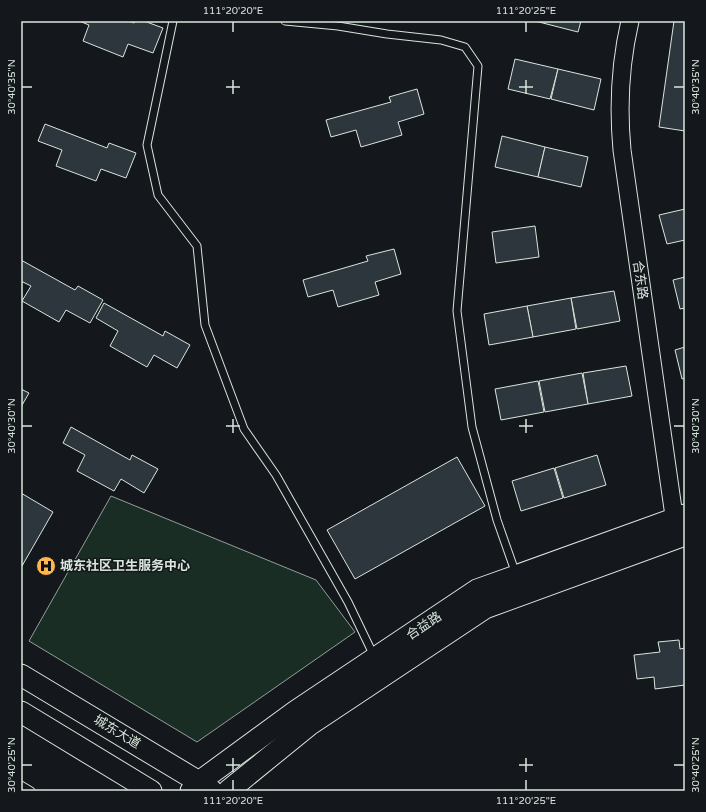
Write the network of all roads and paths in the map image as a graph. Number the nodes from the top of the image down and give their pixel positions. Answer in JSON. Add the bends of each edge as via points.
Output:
{"nodes":[{"id":1,"x":173,"y":21,"type":"edge"},
{"id":2,"x":285,"y":21,"type":"edge"},
{"id":3,"x":630,"y":21,"type":"edge"},
{"id":4,"x":681,"y":527,"type":"edge"},
{"id":5,"x":517,"y":576,"type":"junction"},
{"id":6,"x":375,"y":658,"type":"junction"},
{"id":7,"x":21,"y":674,"type":"edge"},
{"id":8,"x":21,"y":712,"type":"edge"},
{"id":9,"x":21,"y":785,"type":"edge"},
{"id":10,"x":201,"y":788,"type":"edge"},
{"id":11,"x":31,"y":791,"type":"edge"},
{"id":12,"x":151,"y":791,"type":"edge"},
{"id":13,"x":228,"y":791,"type":"edge"}],
"edges":[{"from":1,"to":6,"type":"lane","via":[[147,145],[158,195],[197,246],[205,325],[244,429],[276,475],[348,602]]},
{"from":2,"to":5,"type":"lane","via":[[441,40],[465,47],[478,66],[457,311],[472,427],[497,520]]},
{"from":3,"to":4,"type":"street","name":"合东路","via":[[622,61],[620,91],[622,150]]},
{"from":4,"to":5,"type":"main road","name":"合益路"},
{"from":4,"to":13,"type":"main road","name":"合益路","via":[[485,608],[309,725]]},
{"from":5,"to":6,"type":"main road","name":"合益路","via":[[477,590]]},
{"from":6,"to":10,"type":"main road","name":"合益路","via":[[296,710]]},
{"from":7,"to":10,"type":"main road","name":"城东大道"},
{"from":8,"to":12,"type":"main road"},
{"from":9,"to":11,"type":"lane"}]}
